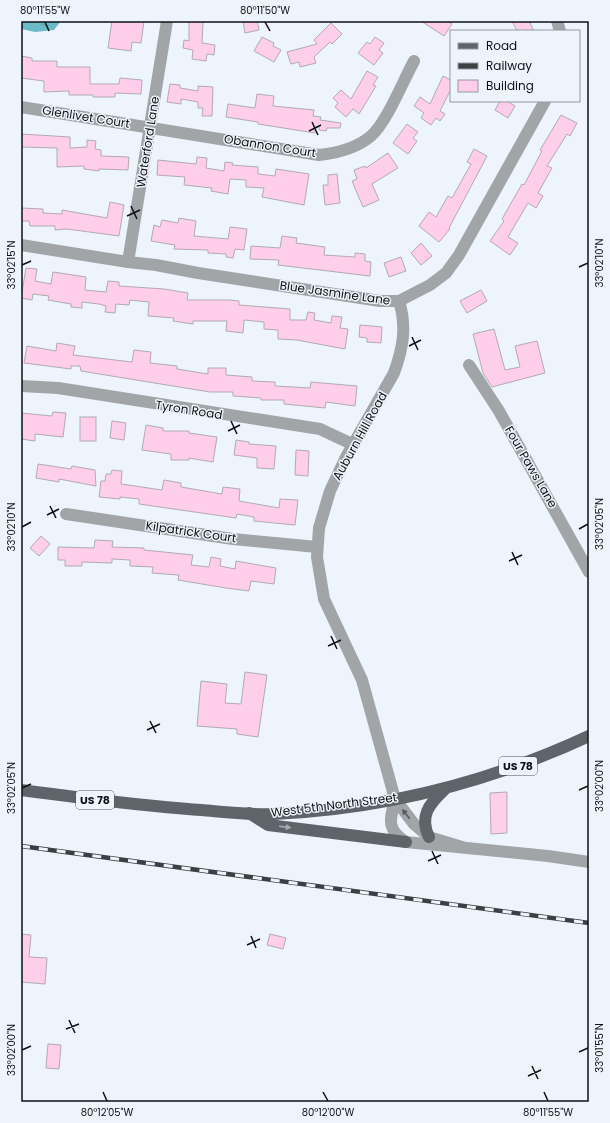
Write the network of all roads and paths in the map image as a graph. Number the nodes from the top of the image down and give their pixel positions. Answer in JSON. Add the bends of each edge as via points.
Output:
{"nodes":[{"id":1,"x":167,"y":21,"type":"edge"},
{"id":2,"x":414,"y":61,"type":"dead end"},
{"id":3,"x":544,"y":102,"type":"edge"},
{"id":4,"x":21,"y":107,"type":"edge"},
{"id":5,"x":151,"y":127,"type":"junction"},
{"id":6,"x":21,"y":245,"type":"edge"},
{"id":7,"x":128,"y":262,"type":"junction"},
{"id":8,"x":399,"y":301,"type":"junction"},
{"id":9,"x":469,"y":365,"type":"dead end"},
{"id":10,"x":21,"y":386,"type":"edge"},
{"id":11,"x":354,"y":445,"type":"junction"},
{"id":12,"x":66,"y":514,"type":"dead end"},
{"id":13,"x":317,"y":548,"type":"junction"},
{"id":14,"x":589,"y":572,"type":"edge"},
{"id":15,"x":589,"y":736,"type":"edge"},
{"id":16,"x":21,"y":790,"type":"edge"},
{"id":17,"x":444,"y":790,"type":"junction"},
{"id":18,"x":395,"y":799,"type":"junction"},
{"id":19,"x":249,"y":813,"type":"junction"},
{"id":20,"x":429,"y":838,"type":"junction"},
{"id":21,"x":406,"y":842,"type":"junction"},
{"id":22,"x":462,"y":847,"type":"junction"},
{"id":23,"x":589,"y":862,"type":"edge"}],
"edges":[{"from":1,"to":5,"type":"street","name":"Waterford Lane"},
{"from":2,"to":5,"type":"street","name":"Obannon Court","via":[[371,136],[336,153],[319,155]]},
{"from":3,"to":8,"type":"street","name":"Blue Jasmine Lane","via":[[459,256],[446,273],[430,285]]},
{"from":4,"to":5,"type":"street","name":"Glenlivet Court"},
{"from":5,"to":7,"type":"street","name":"Waterford Lane"},
{"from":6,"to":7,"type":"street","name":"Blue Jasmine Lane"},
{"from":7,"to":8,"type":"street","name":"Blue Jasmine Lane","via":[[380,301]]},
{"from":8,"to":11,"type":"street","name":"Auburn Hill Road","via":[[404,322],[399,360]]},
{"from":9,"to":14,"type":"street","name":"Four Paws Lane","via":[[503,418]]},
{"from":10,"to":11,"type":"street","name":"Tyron Road","via":[[58,388],[320,430]]},
{"from":11,"to":13,"type":"street","name":"Auburn Hill Road","via":[[330,491],[319,528]]},
{"from":12,"to":13,"type":"street","name":"Kilpatrick Court","via":[[233,539]]},
{"from":13,"to":18,"type":"street","name":"Auburn Hill Road","via":[[316,557],[324,599],[362,680]]},
{"from":15,"to":17,"type":"main road","name":"West 5th North Street","number":"US 78","via":[[502,772]]},
{"from":16,"to":19,"type":"main road","name":"West 5th North Street","number":"US 78","via":[[114,803]]},
{"from":17,"to":18,"type":"main road","name":"West 5th North Street","number":"US 78"},
{"from":17,"to":20,"type":"main road","via":[[430,805],[425,815],[425,830]]},
{"from":18,"to":19,"type":"main road","name":"West 5th North Street","number":"US 78","via":[[273,814]]},
{"from":20,"to":18,"type":"street","one_way":true,"via":[[414,824]]},
{"from":18,"to":21,"type":"street","via":[[391,826]]},
{"from":19,"to":21,"type":"main road","one_way":true,"via":[[268,825]]},
{"from":20,"to":22,"type":"street"},
{"from":21,"to":22,"type":"street"},
{"from":22,"to":23,"type":"street"}]}
